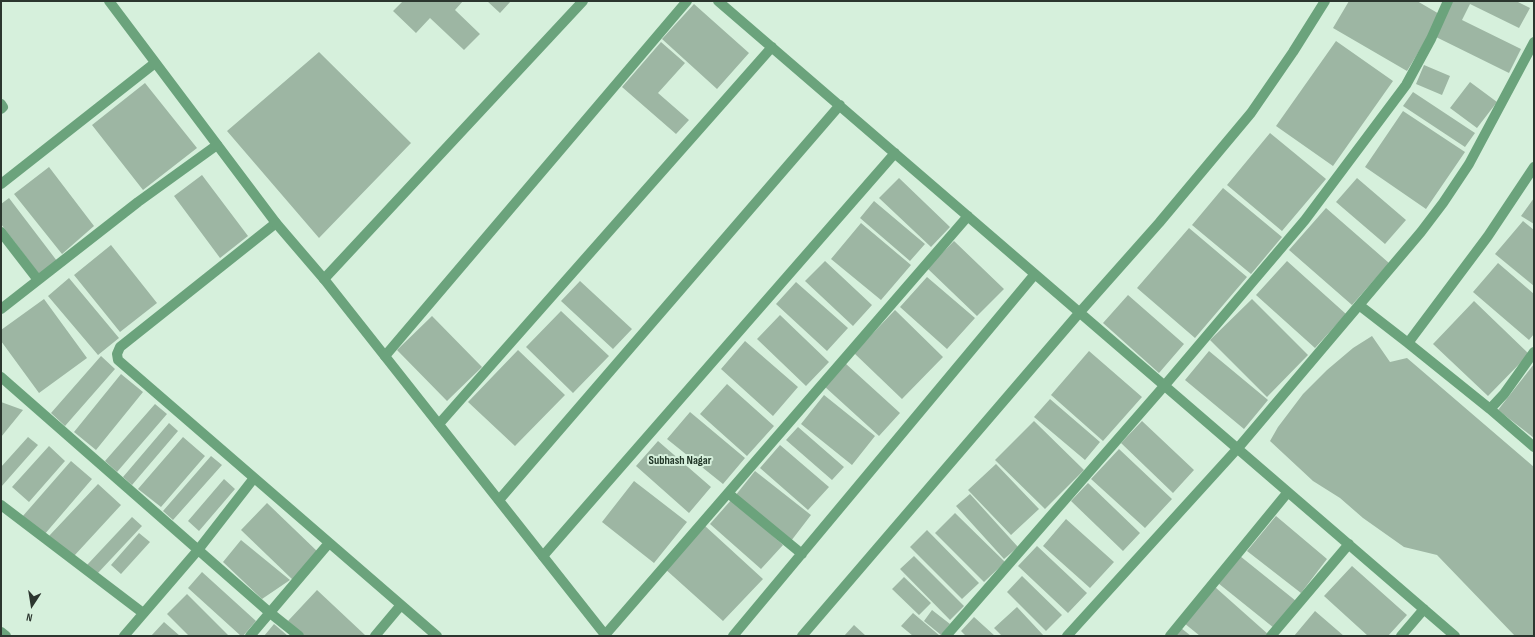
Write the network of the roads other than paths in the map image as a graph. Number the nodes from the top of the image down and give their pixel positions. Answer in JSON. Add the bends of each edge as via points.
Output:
{"nodes":[{"id":1,"x":109,"y":1,"type":"edge"},
{"id":2,"x":583,"y":1,"type":"edge"},
{"id":3,"x":687,"y":1,"type":"edge"},
{"id":4,"x":718,"y":1,"type":"edge"},
{"id":5,"x":1325,"y":1,"type":"edge"},
{"id":6,"x":1448,"y":1,"type":"edge"},
{"id":7,"x":1534,"y":42,"type":"edge"},
{"id":8,"x":772,"y":47,"type":"junction"},
{"id":9,"x":155,"y":63,"type":"junction"},
{"id":10,"x":1,"y":104,"type":"edge"},
{"id":11,"x":840,"y":105,"type":"junction"},
{"id":12,"x":1,"y":109,"type":"edge"},
{"id":13,"x":217,"y":145,"type":"junction"},
{"id":14,"x":895,"y":153,"type":"junction"},
{"id":15,"x":1534,"y":167,"type":"edge"},
{"id":16,"x":1,"y":184,"type":"edge"},
{"id":17,"x":968,"y":216,"type":"junction"},
{"id":18,"x":276,"y":223,"type":"junction"},
{"id":19,"x":1,"y":232,"type":"edge"},
{"id":20,"x":1036,"y":274,"type":"junction"},
{"id":21,"x":324,"y":279,"type":"junction"},
{"id":22,"x":38,"y":280,"type":"junction"},
{"id":23,"x":1359,"y":306,"type":"junction"},
{"id":24,"x":1,"y":309,"type":"edge"},
{"id":25,"x":1080,"y":312,"type":"junction"},
{"id":26,"x":1408,"y":343,"type":"junction"},
{"id":27,"x":1534,"y":352,"type":"edge"},
{"id":28,"x":385,"y":356,"type":"junction"},
{"id":29,"x":1,"y":377,"type":"edge"},
{"id":30,"x":1164,"y":385,"type":"junction"},
{"id":31,"x":1490,"y":409,"type":"junction"},
{"id":32,"x":439,"y":424,"type":"junction"},
{"id":33,"x":1534,"y":447,"type":"edge"},
{"id":34,"x":1238,"y":448,"type":"junction"},
{"id":35,"x":254,"y":478,"type":"junction"},
{"id":36,"x":1288,"y":492,"type":"junction"},
{"id":37,"x":728,"y":493,"type":"junction"},
{"id":38,"x":499,"y":500,"type":"junction"},
{"id":39,"x":1,"y":505,"type":"edge"},
{"id":40,"x":329,"y":543,"type":"junction"},
{"id":41,"x":1349,"y":544,"type":"junction"},
{"id":42,"x":198,"y":550,"type":"junction"},
{"id":43,"x":802,"y":554,"type":"junction"},
{"id":44,"x":543,"y":556,"type":"junction"},
{"id":45,"x":401,"y":605,"type":"junction"},
{"id":46,"x":1424,"y":609,"type":"junction"},
{"id":47,"x":269,"y":612,"type":"junction"},
{"id":48,"x":143,"y":613,"type":"junction"},
{"id":49,"x":1,"y":632,"type":"edge"},
{"id":50,"x":6,"y":636,"type":"edge"},
{"id":51,"x":124,"y":636,"type":"edge"},
{"id":52,"x":250,"y":636,"type":"edge"},
{"id":53,"x":299,"y":636,"type":"edge"},
{"id":54,"x":375,"y":636,"type":"edge"},
{"id":55,"x":437,"y":636,"type":"edge"},
{"id":56,"x":605,"y":636,"type":"edge"},
{"id":57,"x":733,"y":636,"type":"edge"},
{"id":58,"x":802,"y":636,"type":"edge"},
{"id":59,"x":946,"y":636,"type":"edge"},
{"id":60,"x":1067,"y":636,"type":"edge"},
{"id":61,"x":1170,"y":636,"type":"edge"},
{"id":62,"x":1271,"y":636,"type":"edge"},
{"id":63,"x":1401,"y":636,"type":"edge"},
{"id":64,"x":1455,"y":636,"type":"edge"}],
"edges":[{"from":1,"to":9,"type":"street"},
{"from":2,"to":21,"type":"street"},
{"from":3,"to":28,"type":"street"},
{"from":4,"to":8,"type":"street"},
{"from":5,"to":25,"type":"street","via":[[1252,113]]},
{"from":6,"to":30,"type":"street","via":[[1406,84],[1304,220]]},
{"from":7,"to":23,"type":"street","via":[[1469,164],[1426,226]]},
{"from":8,"to":11,"type":"street"},
{"from":8,"to":32,"type":"street"},
{"from":9,"to":13,"type":"street"},
{"from":9,"to":16,"type":"street"},
{"from":10,"to":12,"type":"street"},
{"from":11,"to":14,"type":"street"},
{"from":11,"to":38,"type":"street"},
{"from":13,"to":18,"type":"street"},
{"from":13,"to":22,"type":"street","via":[[138,202]]},
{"from":14,"to":17,"type":"street"},
{"from":14,"to":44,"type":"street"},
{"from":15,"to":26,"type":"street","via":[[1488,236]]},
{"from":17,"to":20,"type":"street"},
{"from":17,"to":37,"type":"street"},
{"from":18,"to":21,"type":"street"},
{"from":18,"to":35,"type":"street","via":[[120,347],[117,354],[118,360]]},
{"from":19,"to":22,"type":"street"},
{"from":20,"to":25,"type":"street"},
{"from":20,"to":43,"type":"street"},
{"from":21,"to":28,"type":"street"},
{"from":22,"to":24,"type":"street"},
{"from":23,"to":26,"type":"street"},
{"from":23,"to":34,"type":"street"},
{"from":25,"to":30,"type":"street"},
{"from":25,"to":58,"type":"street"},
{"from":26,"to":31,"type":"street"},
{"from":27,"to":31,"type":"street"},
{"from":28,"to":32,"type":"street"},
{"from":29,"to":42,"type":"street"},
{"from":30,"to":34,"type":"street"},
{"from":30,"to":59,"type":"street"},
{"from":31,"to":33,"type":"street"},
{"from":32,"to":38,"type":"street"},
{"from":34,"to":36,"type":"street"},
{"from":34,"to":60,"type":"street"},
{"from":35,"to":40,"type":"street"},
{"from":35,"to":42,"type":"street"},
{"from":36,"to":41,"type":"street"},
{"from":36,"to":61,"type":"street"},
{"from":37,"to":43,"type":"street"},
{"from":37,"to":56,"type":"street"},
{"from":38,"to":44,"type":"street"},
{"from":39,"to":48,"type":"street"},
{"from":40,"to":45,"type":"street"},
{"from":40,"to":47,"type":"street"},
{"from":41,"to":46,"type":"street"},
{"from":41,"to":62,"type":"street"},
{"from":42,"to":47,"type":"street"},
{"from":42,"to":48,"type":"street"},
{"from":43,"to":57,"type":"street"},
{"from":44,"to":56,"type":"street"},
{"from":45,"to":54,"type":"street"},
{"from":45,"to":55,"type":"street"},
{"from":46,"to":63,"type":"street"},
{"from":46,"to":64,"type":"street"},
{"from":47,"to":52,"type":"street"},
{"from":47,"to":53,"type":"street"},
{"from":48,"to":51,"type":"street"},
{"from":49,"to":50,"type":"street"}]}
